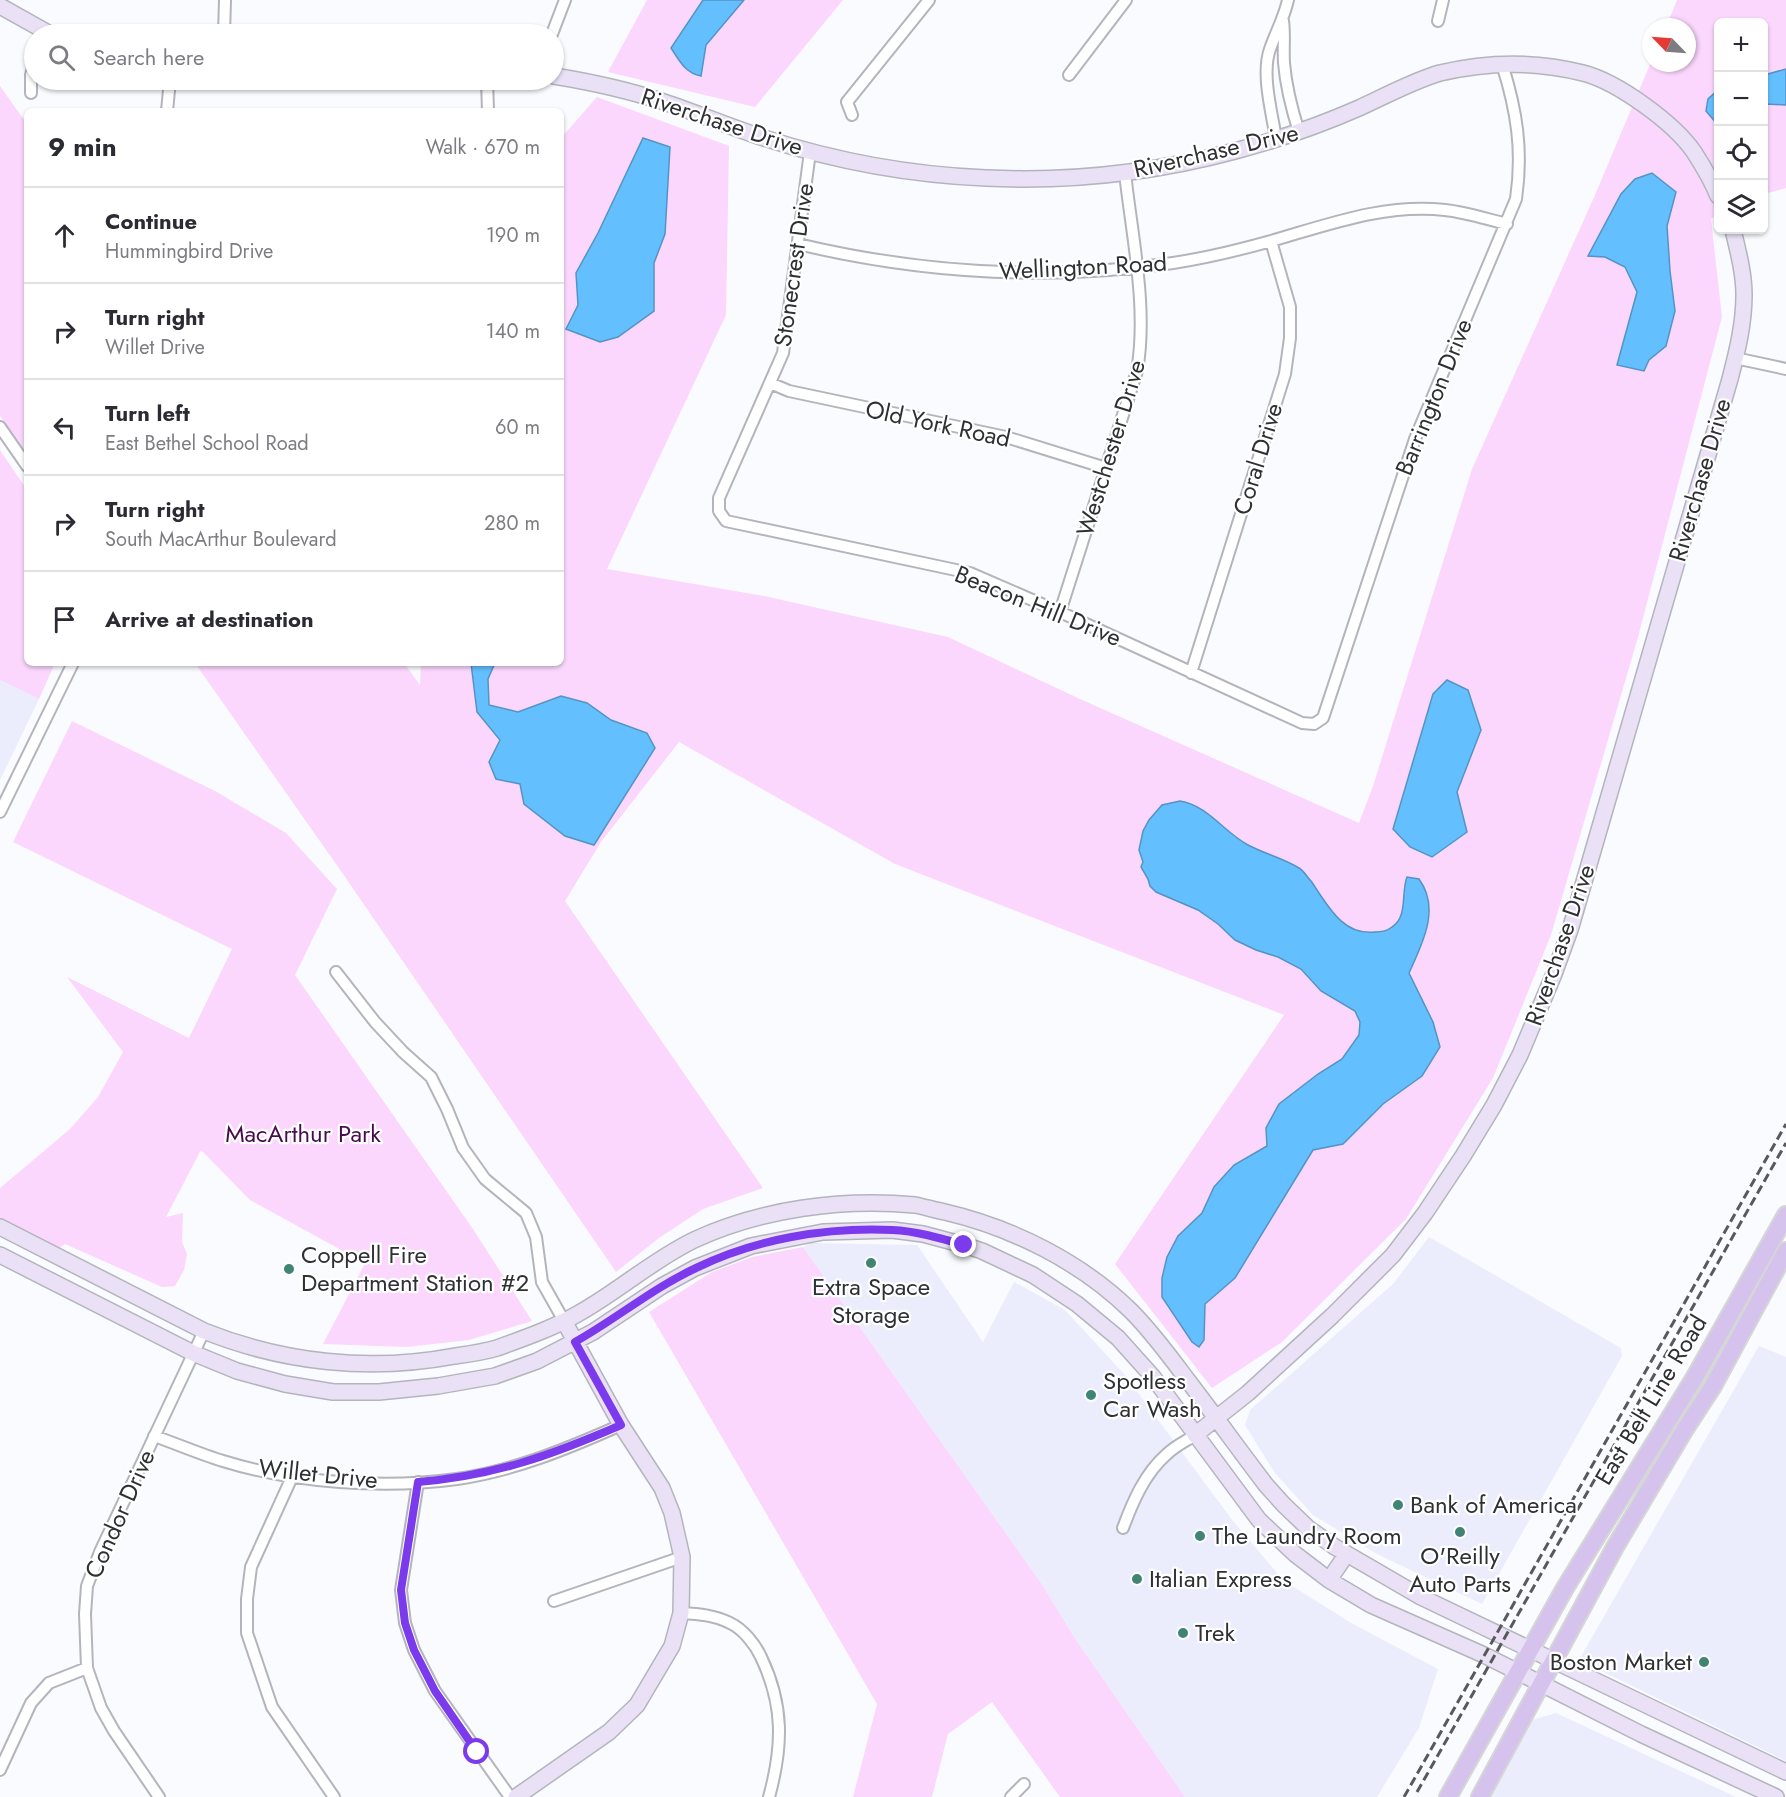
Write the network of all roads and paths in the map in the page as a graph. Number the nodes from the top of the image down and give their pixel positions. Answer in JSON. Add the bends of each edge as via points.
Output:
{"nodes":[{"id":1,"x":225,"y":0,"type":"edge"},
{"id":2,"x":565,"y":0,"type":"edge"},
{"id":3,"x":929,"y":0,"type":"edge"},
{"id":4,"x":1126,"y":0,"type":"edge"},
{"id":5,"x":1288,"y":0,"type":"edge"},
{"id":6,"x":1443,"y":0,"type":"edge"},
{"id":7,"x":0,"y":6,"type":"edge"},
{"id":8,"x":1283,"y":20,"type":"junction"},
{"id":9,"x":1438,"y":21,"type":"dead end"},
{"id":10,"x":30,"y":24,"type":"edge"},
{"id":11,"x":224,"y":24,"type":"edge"},
{"id":12,"x":556,"y":24,"type":"edge"},
{"id":13,"x":1502,"y":64,"type":"junction"},
{"id":14,"x":1069,"y":75,"type":"dead end"},
{"id":15,"x":564,"y":78,"type":"edge"},
{"id":16,"x":169,"y":90,"type":"edge"},
{"id":17,"x":488,"y":90,"type":"edge"},
{"id":18,"x":167,"y":108,"type":"edge"},
{"id":19,"x":488,"y":108,"type":"edge"},
{"id":20,"x":852,"y":115,"type":"dead end"},
{"id":21,"x":1299,"y":132,"type":"junction"},
{"id":22,"x":1276,"y":139,"type":"junction"},
{"id":23,"x":810,"y":152,"type":"junction"},
{"id":24,"x":1125,"y":173,"type":"junction"},
{"id":25,"x":1714,"y":187,"type":"edge"},
{"id":26,"x":1507,"y":224,"type":"junction"},
{"id":27,"x":1734,"y":234,"type":"edge"},
{"id":28,"x":1271,"y":241,"type":"junction"},
{"id":29,"x":798,"y":244,"type":"junction"},
{"id":30,"x":1136,"y":267,"type":"junction"},
{"id":31,"x":1735,"y":358,"type":"junction"},
{"id":32,"x":1786,"y":369,"type":"edge"},
{"id":33,"x":770,"y":383,"type":"junction"},
{"id":34,"x":0,"y":427,"type":"edge"},
{"id":35,"x":24,"y":461,"type":"edge"},
{"id":36,"x":1106,"y":468,"type":"junction"},
{"id":37,"x":719,"y":510,"type":"joint"},
{"id":38,"x":1060,"y":612,"type":"junction"},
{"id":39,"x":72,"y":666,"type":"edge"},
{"id":40,"x":1191,"y":673,"type":"junction"},
{"id":41,"x":1314,"y":724,"type":"joint"},
{"id":42,"x":0,"y":812,"type":"edge"},
{"id":43,"x":336,"y":972,"type":"dead end"},
{"id":44,"x":1786,"y":1215,"type":"edge"},
{"id":45,"x":0,"y":1227,"type":"edge"},
{"id":46,"x":1045,"y":1250,"type":"junction"},
{"id":47,"x":1786,"y":1251,"type":"edge"},
{"id":48,"x":0,"y":1255,"type":"edge"},
{"id":49,"x":1033,"y":1275,"type":"junction"},
{"id":50,"x":564,"y":1321,"type":"junction"},
{"id":51,"x":204,"y":1331,"type":"junction"},
{"id":52,"x":575,"y":1342,"type":"junction"},
{"id":53,"x":194,"y":1353,"type":"junction"},
{"id":54,"x":1695,"y":1377,"type":"junction"},
{"id":55,"x":1713,"y":1386,"type":"junction"},
{"id":56,"x":1216,"y":1418,"type":"junction"},
{"id":57,"x":621,"y":1425,"type":"junction"},
{"id":58,"x":1195,"y":1435,"type":"junction"},
{"id":59,"x":154,"y":1436,"type":"junction"},
{"id":60,"x":292,"y":1477,"type":"junction"},
{"id":61,"x":418,"y":1482,"type":"junction"},
{"id":62,"x":1123,"y":1528,"type":"dead end"},
{"id":63,"x":1346,"y":1555,"type":"junction"},
{"id":64,"x":682,"y":1557,"type":"junction"},
{"id":65,"x":1329,"y":1580,"type":"junction"},
{"id":66,"x":554,"y":1601,"type":"dead end"},
{"id":67,"x":681,"y":1613,"type":"junction"},
{"id":68,"x":1530,"y":1650,"type":"junction"},
{"id":69,"x":1552,"y":1661,"type":"junction"},
{"id":70,"x":87,"y":1668,"type":"junction"},
{"id":71,"x":1517,"y":1671,"type":"junction"},
{"id":72,"x":1540,"y":1682,"type":"junction"},
{"id":73,"x":1764,"y":1761,"type":"junction"},
{"id":74,"x":0,"y":1770,"type":"edge"},
{"id":75,"x":1786,"y":1772,"type":"edge"},
{"id":76,"x":1024,"y":1784,"type":"dead end"},
{"id":77,"x":1750,"y":1785,"type":"junction"},
{"id":78,"x":159,"y":1797,"type":"edge"},
{"id":79,"x":334,"y":1797,"type":"edge"},
{"id":80,"x":510,"y":1797,"type":"edge"},
{"id":81,"x":516,"y":1797,"type":"edge"},
{"id":82,"x":769,"y":1797,"type":"edge"},
{"id":83,"x":1011,"y":1797,"type":"edge"},
{"id":84,"x":1448,"y":1797,"type":"edge"},
{"id":85,"x":1480,"y":1797,"type":"edge"},
{"id":86,"x":1776,"y":1797,"type":"edge"}],
"edges":[{"from":1,"to":11,"type":"street"},
{"from":2,"to":12,"type":"street"},
{"from":3,"to":20,"type":"street","via":[[848,102]]},
{"from":4,"to":14,"type":"street"},
{"from":5,"to":8,"type":"street"},
{"from":6,"to":9,"type":"street"},
{"from":7,"to":10,"type":"main road"},
{"from":8,"to":21,"type":"street","via":[[1288,89]]},
{"from":8,"to":22,"type":"street","via":[[1269,51],[1269,93]]},
{"from":13,"to":21,"type":"main road","name":"Riverchase Drive","via":[[1436,74]]},
{"from":13,"to":25,"type":"main road","name":"Riverchase Drive","via":[[1583,73],[1621,90],[1658,116],[1692,150]]},
{"from":13,"to":26,"type":"street","name":"Barrington Drive","via":[[1519,142],[1520,170]]},
{"from":15,"to":23,"type":"main road","name":"Riverchase Drive","via":[[660,100]]},
{"from":16,"to":18,"type":"street"},
{"from":17,"to":19,"type":"street"},
{"from":21,"to":22,"type":"main road","name":"Riverchase Drive"},
{"from":22,"to":24,"type":"main road","name":"Riverchase Drive","via":[[1173,166]]},
{"from":23,"to":24,"type":"main road","name":"Riverchase Drive","via":[[881,167],[986,178]]},
{"from":23,"to":29,"type":"street","name":"Stonecrest Drive"},
{"from":24,"to":30,"type":"street","name":"Westchester Drive"},
{"from":26,"to":28,"type":"street","name":"Wellington Road","via":[[1445,210],[1411,210],[1350,218]]},
{"from":26,"to":41,"type":"street","name":"Barrington Drive","via":[[1414,439],[1323,718]]},
{"from":27,"to":31,"type":"main road","name":"Riverchase Drive","via":[[1744,294]]},
{"from":28,"to":30,"type":"street","name":"Wellington Road","via":[[1174,263]]},
{"from":28,"to":40,"type":"street","name":"Coral Drive","via":[[1290,307],[1285,374]]},
{"from":29,"to":30,"type":"street","name":"Wellington Road","via":[[898,264],[980,272]]},
{"from":29,"to":33,"type":"street","name":"Stonecrest Drive","via":[[783,353]]},
{"from":30,"to":36,"type":"street","name":"Westchester Drive","via":[[1141,348]]},
{"from":31,"to":32,"type":"street"},
{"from":31,"to":56,"type":"main road","name":"Riverchase Drive","via":[[1570,930],[1520,1055],[1464,1156],[1393,1255],[1332,1316]]},
{"from":33,"to":36,"type":"street","name":"Old York Road","via":[[789,391],[1005,437]]},
{"from":33,"to":37,"type":"street","name":"Stonecrest Drive","via":[[719,498]]},
{"from":34,"to":35,"type":"street"},
{"from":36,"to":38,"type":"street","name":"Westchester Drive"},
{"from":37,"to":38,"type":"street","name":"Beacon Hill Drive","via":[[726,521],[970,573]]},
{"from":38,"to":40,"type":"street","name":"Beacon Hill Drive"},
{"from":39,"to":42,"type":"street"},
{"from":40,"to":41,"type":"street","name":"Beacon Hill Drive","via":[[1302,723]]},
{"from":43,"to":50,"type":"street","via":[[375,1022],[431,1077],[463,1148],[485,1179],[526,1213],[536,1237],[542,1282]]},
{"from":44,"to":54,"type":"main road","name":"East Belt Line Road"},
{"from":45,"to":51,"type":"main road"},
{"from":46,"to":49,"type":"main road"},
{"from":46,"to":50,"type":"main road","via":[[974,1219],[917,1206],[811,1206],[732,1225],[697,1239],[661,1257]]},
{"from":46,"to":56,"type":"main road","via":[[1130,1310],[1162,1345]]},
{"from":47,"to":55,"type":"main road","name":"East Belt Line Road"},
{"from":48,"to":53,"type":"main road"},
{"from":49,"to":52,"type":"main road","via":[[982,1251],[923,1234],[892,1230],[822,1233],[751,1246],[695,1268]]},
{"from":49,"to":58,"type":"main road","via":[[1118,1338],[1153,1377]]},
{"from":50,"to":51,"type":"main road","via":[[494,1349],[377,1365],[292,1357],[247,1347]]},
{"from":50,"to":52,"type":"main road"},
{"from":51,"to":53,"type":"street","name":"Condor Drive"},
{"from":52,"to":53,"type":"main road","via":[[495,1376],[379,1392],[333,1392],[285,1384],[237,1371]]},
{"from":52,"to":57,"type":"main road"},
{"from":53,"to":59,"type":"street","name":"Condor Drive"},
{"from":54,"to":55,"type":"main road"},
{"from":54,"to":68,"type":"main road","name":"East Belt Line Road"},
{"from":55,"to":69,"type":"main road","name":"East Belt Line Road","via":[[1615,1547]]},
{"from":56,"to":58,"type":"main road","name":"Riverchase Drive"},
{"from":56,"to":63,"type":"main road","via":[[1284,1505]]},
{"from":57,"to":61,"type":"street","name":"Willet Drive","via":[[566,1449],[510,1466],[459,1479]]},
{"from":57,"to":64,"type":"main road","via":[[662,1488]]},
{"from":58,"to":62,"type":"street","name":"Riverchase Drive","via":[[1157,1464],[1137,1493]]},
{"from":58,"to":65,"type":"main road","via":[[1259,1520]]},
{"from":59,"to":60,"type":"street","name":"Willet Drive","via":[[224,1461]]},
{"from":59,"to":70,"type":"street","name":"Condor Drive","via":[[87,1586]]},
{"from":60,"to":61,"type":"street","name":"Willet Drive","via":[[348,1483]]},
{"from":60,"to":79,"type":"street","via":[[251,1567],[247,1634],[272,1707]]},
{"from":61,"to":80,"type":"street","via":[[401,1590],[405,1623],[435,1691]]},
{"from":63,"to":65,"type":"main road"},
{"from":63,"to":68,"type":"main road"},
{"from":64,"to":66,"type":"street"},
{"from":64,"to":67,"type":"main road"},
{"from":65,"to":71,"type":"main road","via":[[1371,1605]]},
{"from":67,"to":81,"type":"main road","via":[[672,1646],[637,1705],[609,1732]]},
{"from":67,"to":82,"type":"street","via":[[710,1615],[733,1624],[759,1653],[778,1705],[776,1772]]},
{"from":68,"to":69,"type":"main road"},
{"from":68,"to":71,"type":"main road","name":"East Belt Line Road"},
{"from":69,"to":72,"type":"main road","name":"East Belt Line Road"},
{"from":69,"to":73,"type":"main road"},
{"from":70,"to":74,"type":"street","via":[[49,1683],[31,1703]]},
{"from":70,"to":78,"type":"street","name":"Condor Drive","via":[[114,1731]]},
{"from":71,"to":72,"type":"main road"},
{"from":71,"to":84,"type":"main road","name":"East Belt Line Road"},
{"from":72,"to":77,"type":"main road"},
{"from":72,"to":85,"type":"main road","name":"East Belt Line Road"},
{"from":73,"to":75,"type":"main road"},
{"from":73,"to":77,"type":"main road"},
{"from":76,"to":83,"type":"street"},
{"from":77,"to":86,"type":"main road"}]}
